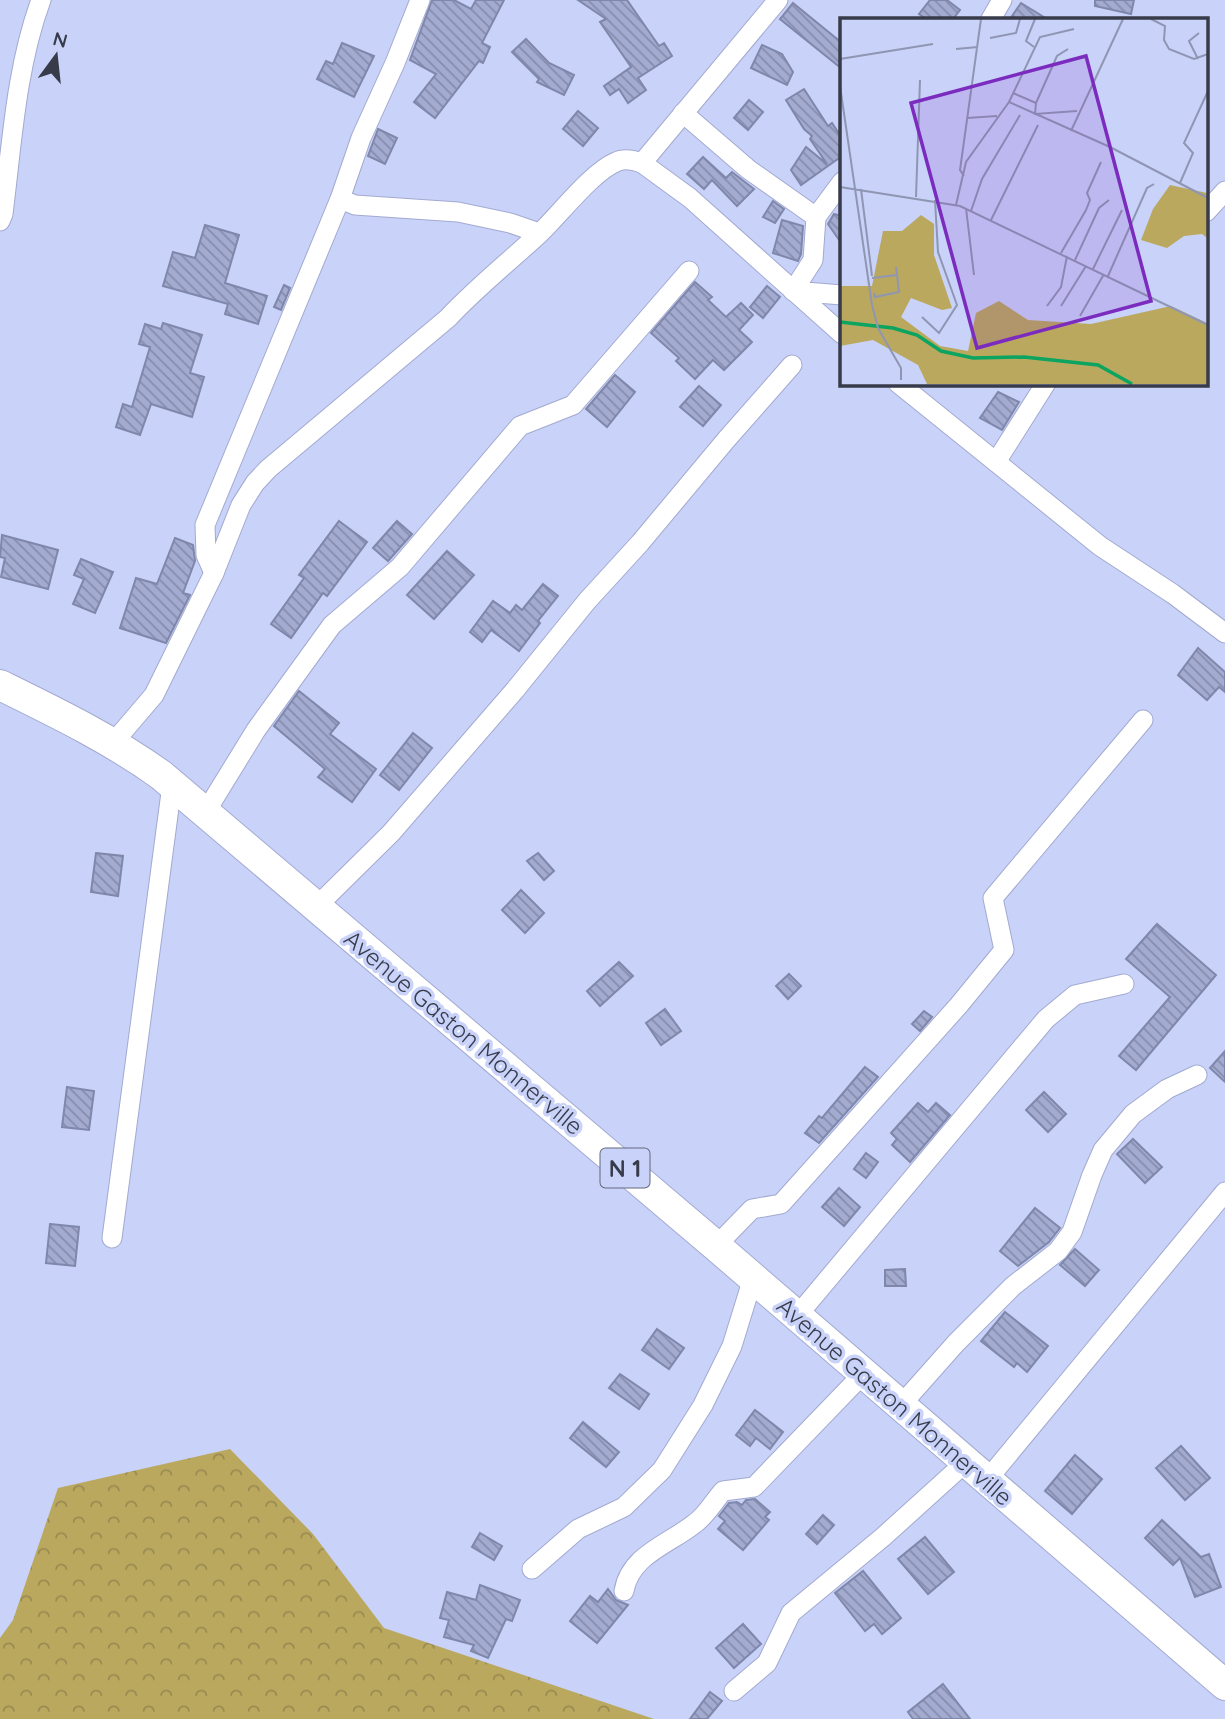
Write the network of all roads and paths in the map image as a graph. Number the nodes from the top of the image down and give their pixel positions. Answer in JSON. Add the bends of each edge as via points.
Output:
{"nodes":[{"id":1,"x":41,"y":0,"type":"edge"},
{"id":2,"x":420,"y":0,"type":"edge"},
{"id":3,"x":778,"y":0,"type":"edge"},
{"id":4,"x":1002,"y":0,"type":"edge"},
{"id":5,"x":991,"y":18,"type":"edge"},
{"id":6,"x":683,"y":113,"type":"junction"},
{"id":7,"x":642,"y":163,"type":"junction"},
{"id":8,"x":840,"y":185,"type":"edge"},
{"id":9,"x":1225,"y":191,"type":"edge"},
{"id":10,"x":340,"y":199,"type":"junction"},
{"id":11,"x":1208,"y":210,"type":"edge"},
{"id":12,"x":816,"y":216,"type":"junction"},
{"id":13,"x":0,"y":221,"type":"edge"},
{"id":14,"x":540,"y":233,"type":"junction"},
{"id":15,"x":689,"y":271,"type":"dead end"},
{"id":16,"x":793,"y":291,"type":"junction"},
{"id":17,"x":840,"y":295,"type":"edge"},
{"id":18,"x":840,"y":332,"type":"edge"},
{"id":19,"x":792,"y":365,"type":"dead end"},
{"id":20,"x":900,"y":385,"type":"edge"},
{"id":21,"x":1045,"y":385,"type":"edge"},
{"id":22,"x":996,"y":462,"type":"junction"},
{"id":23,"x":214,"y":573,"type":"junction"},
{"id":24,"x":1225,"y":633,"type":"edge"},
{"id":25,"x":0,"y":685,"type":"edge"},
{"id":26,"x":1143,"y":720,"type":"dead end"},
{"id":27,"x":113,"y":743,"type":"junction"},
{"id":28,"x":172,"y":785,"type":"junction"},
{"id":29,"x":205,"y":813,"type":"junction"},
{"id":30,"x":316,"y":908,"type":"junction"},
{"id":31,"x":1124,"y":984,"type":"dead end"},
{"id":32,"x":1197,"y":1075,"type":"dead end"},
{"id":33,"x":1225,"y":1192,"type":"edge"},
{"id":34,"x":112,"y":1238,"type":"dead end"},
{"id":35,"x":716,"y":1246,"type":"junction"},
{"id":36,"x":753,"y":1278,"type":"junction"},
{"id":37,"x":797,"y":1316,"type":"junction"},
{"id":38,"x":864,"y":1373,"type":"junction"},
{"id":39,"x":901,"y":1405,"type":"junction"},
{"id":40,"x":977,"y":1471,"type":"junction"},
{"id":41,"x":532,"y":1569,"type":"dead end"},
{"id":42,"x":624,"y":1591,"type":"dead end"},
{"id":43,"x":1225,"y":1685,"type":"edge"},
{"id":44,"x":734,"y":1691,"type":"dead end"}],
"edges":[{"from":1,"to":13,"type":"street","via":[[21,77]]},
{"from":2,"to":10,"type":"street"},
{"from":3,"to":6,"type":"street"},
{"from":4,"to":5,"type":"street"},
{"from":6,"to":7,"type":"street"},
{"from":6,"to":12,"type":"street","via":[[748,169]]},
{"from":7,"to":14,"type":"street","via":[[618,160],[603,170]]},
{"from":7,"to":16,"type":"street","via":[[690,198]]},
{"from":8,"to":12,"type":"street"},
{"from":9,"to":11,"type":"street"},
{"from":10,"to":14,"type":"street","via":[[355,205],[483,216]]},
{"from":10,"to":23,"type":"street","via":[[205,525],[206,555]]},
{"from":12,"to":16,"type":"street","via":[[813,260]]},
{"from":14,"to":23,"type":"street","via":[[268,469],[241,506]]},
{"from":15,"to":29,"type":"street","via":[[573,405],[520,426],[400,567],[332,625],[256,730]]},
{"from":16,"to":17,"type":"street"},
{"from":16,"to":18,"type":"street"},
{"from":19,"to":30,"type":"street","via":[[391,833]]},
{"from":20,"to":22,"type":"street"},
{"from":21,"to":22,"type":"street"},
{"from":22,"to":24,"type":"street","via":[[1100,546]]},
{"from":23,"to":27,"type":"street","via":[[154,695]]},
{"from":25,"to":27,"type":"main road","name":"Avenue Gaston Monnerville","number":"N 1"},
{"from":26,"to":35,"type":"street","via":[[993,898],[1004,950],[781,1204],[752,1209]]},
{"from":27,"to":28,"type":"main road","name":"Avenue Gaston Monnerville","number":"N 1"},
{"from":28,"to":29,"type":"main road","name":"Avenue Gaston Monnerville","number":"N 1"},
{"from":28,"to":34,"type":"street"},
{"from":29,"to":30,"type":"main road","name":"Avenue Gaston Monnerville","number":"N 1"},
{"from":30,"to":35,"type":"main road","name":"Avenue Gaston Monnerville","number":"N 1"},
{"from":31,"to":37,"type":"street","via":[[1075,995],[1046,1019]]},
{"from":32,"to":39,"type":"street","via":[[1167,1089],[1133,1114],[1103,1150],[1072,1232],[1058,1251],[1013,1286]]},
{"from":33,"to":40,"type":"street"},
{"from":35,"to":36,"type":"main road","name":"Avenue Gaston Monnerville","number":"N 1"},
{"from":36,"to":37,"type":"main road","name":"Avenue Gaston Monnerville","number":"N 1"},
{"from":36,"to":41,"type":"street","via":[[732,1346],[703,1405],[662,1470],[624,1507],[578,1529]]},
{"from":37,"to":38,"type":"main road","name":"Avenue Gaston Monnerville","number":"N 1"},
{"from":38,"to":39,"type":"main road","name":"Avenue Gaston Monnerville","number":"N 1"},
{"from":38,"to":42,"type":"street","via":[[754,1488],[723,1490],[697,1522],[641,1558]]},
{"from":39,"to":40,"type":"main road","name":"Avenue Gaston Monnerville","number":"N 1"},
{"from":40,"to":43,"type":"main road","name":"Avenue Gaston Monnerville","number":"N 1"},
{"from":40,"to":44,"type":"street","via":[[883,1537],[791,1613],[767,1663]]}]}
